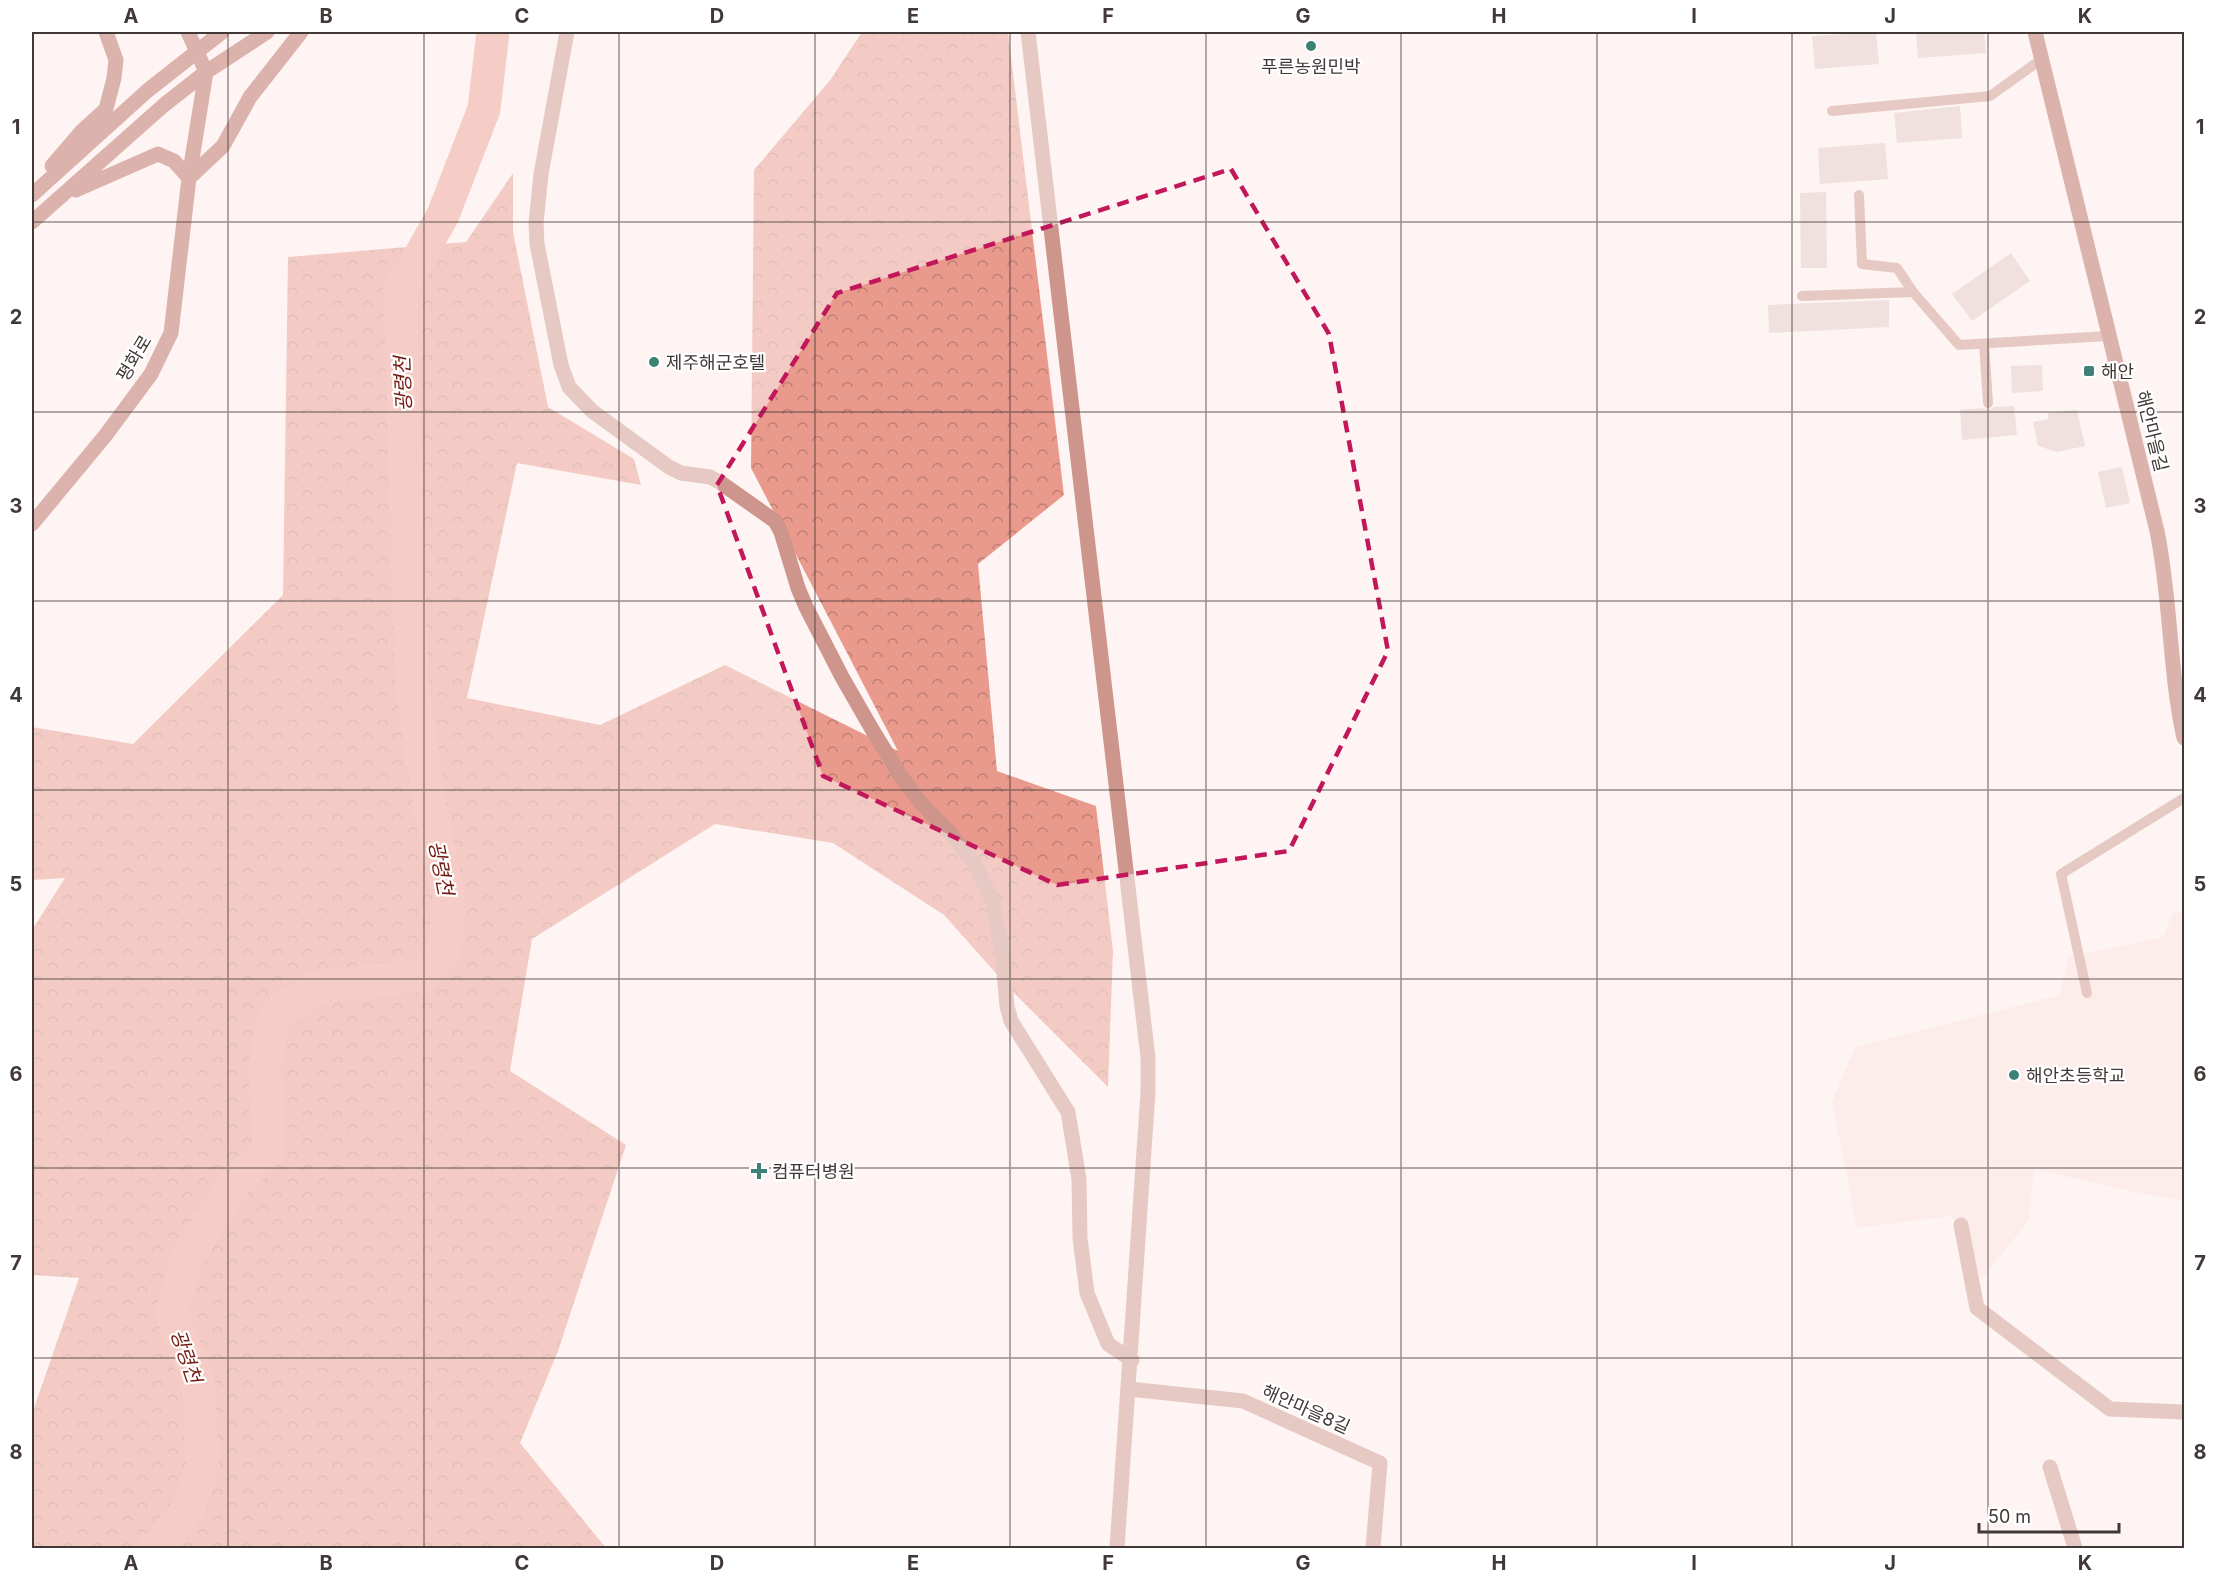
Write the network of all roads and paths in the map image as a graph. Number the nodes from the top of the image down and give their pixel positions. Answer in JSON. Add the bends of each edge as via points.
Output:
{"nodes":[{"id":1,"x":106,"y":32,"type":"edge"},
{"id":2,"x":188,"y":32,"type":"edge"},
{"id":3,"x":222,"y":32,"type":"edge"},
{"id":4,"x":267,"y":32,"type":"edge"},
{"id":5,"x":301,"y":32,"type":"edge"},
{"id":6,"x":567,"y":32,"type":"edge"},
{"id":7,"x":1028,"y":32,"type":"edge"},
{"id":8,"x":2035,"y":32,"type":"edge"},
{"id":9,"x":198,"y":50,"type":"junction"},
{"id":10,"x":2042,"y":59,"type":"junction"},
{"id":11,"x":206,"y":72,"type":"junction"},
{"id":12,"x":1832,"y":111,"type":"dead end"},
{"id":13,"x":189,"y":178,"type":"junction"},
{"id":14,"x":32,"y":194,"type":"edge"},
{"id":15,"x":64,"y":195,"type":"junction"},
{"id":16,"x":1859,"y":195,"type":"dead end"},
{"id":17,"x":32,"y":222,"type":"edge"},
{"id":18,"x":1913,"y":292,"type":"junction"},
{"id":19,"x":1802,"y":296,"type":"dead end"},
{"id":20,"x":2108,"y":336,"type":"junction"},
{"id":21,"x":1984,"y":344,"type":"junction"},
{"id":22,"x":1988,"y":403,"type":"dead end"},
{"id":23,"x":32,"y":524,"type":"edge"},
{"id":24,"x":2184,"y":738,"type":"edge"},
{"id":25,"x":2184,"y":798,"type":"edge"},
{"id":26,"x":2087,"y":993,"type":"dead end"},
{"id":27,"x":1961,"y":1225,"type":"dead end"},
{"id":28,"x":1132,"y":1360,"type":"junction"},
{"id":29,"x":1129,"y":1389,"type":"junction"},
{"id":30,"x":2184,"y":1412,"type":"edge"},
{"id":31,"x":2050,"y":1467,"type":"dead end"},
{"id":32,"x":1118,"y":1548,"type":"edge"},
{"id":33,"x":1373,"y":1548,"type":"edge"},
{"id":34,"x":2075,"y":1548,"type":"edge"}],
"edges":[{"from":1,"to":14,"type":"main road","via":[[116,60],[106,109],[58,158]]},
{"from":2,"to":9,"type":"main road"},
{"from":3,"to":9,"type":"main road"},
{"from":4,"to":11,"type":"main road"},
{"from":5,"to":13,"type":"main road","via":[[250,97],[223,146]]},
{"from":6,"to":28,"type":"street","via":[[536,223],[561,365],[569,387],[592,411],[669,467],[710,477],[775,521],[806,607],[873,731],[900,776],[976,866],[993,903],[1011,1021],[1062,1101],[1072,1125],[1087,1293],[1108,1344]]},
{"from":7,"to":28,"type":"street","via":[[1148,1058]]},
{"from":8,"to":10,"type":"main road","name":"해안마을길"},
{"from":9,"to":11,"type":"main road"},
{"from":9,"to":14,"type":"main road"},
{"from":10,"to":12,"type":"lane","via":[[1990,96]]},
{"from":10,"to":20,"type":"main road","name":"해안마을길"},
{"from":11,"to":13,"type":"main road","name":"평화로"},
{"from":11,"to":15,"type":"main road"},
{"from":13,"to":15,"type":"main road","via":[[174,161],[158,154]]},
{"from":13,"to":23,"type":"main road","name":"평화로","via":[[171,333],[144,383]]},
{"from":15,"to":17,"type":"main road"},
{"from":16,"to":18,"type":"lane","via":[[1862,264],[1897,268]]},
{"from":18,"to":19,"type":"lane"},
{"from":18,"to":21,"type":"lane","via":[[1959,345]]},
{"from":20,"to":21,"type":"lane"},
{"from":20,"to":24,"type":"main road","name":"해안마을길","via":[[2163,557]]},
{"from":21,"to":22,"type":"lane"},
{"from":25,"to":26,"type":"lane","via":[[2061,874]]},
{"from":27,"to":30,"type":"street","via":[[1977,1308],[2110,1409]]},
{"from":28,"to":29,"type":"street"},
{"from":29,"to":32,"type":"street"},
{"from":29,"to":33,"type":"street","name":"해안마을8길","via":[[1243,1401],[1380,1463]]},
{"from":31,"to":34,"type":"street"}]}
